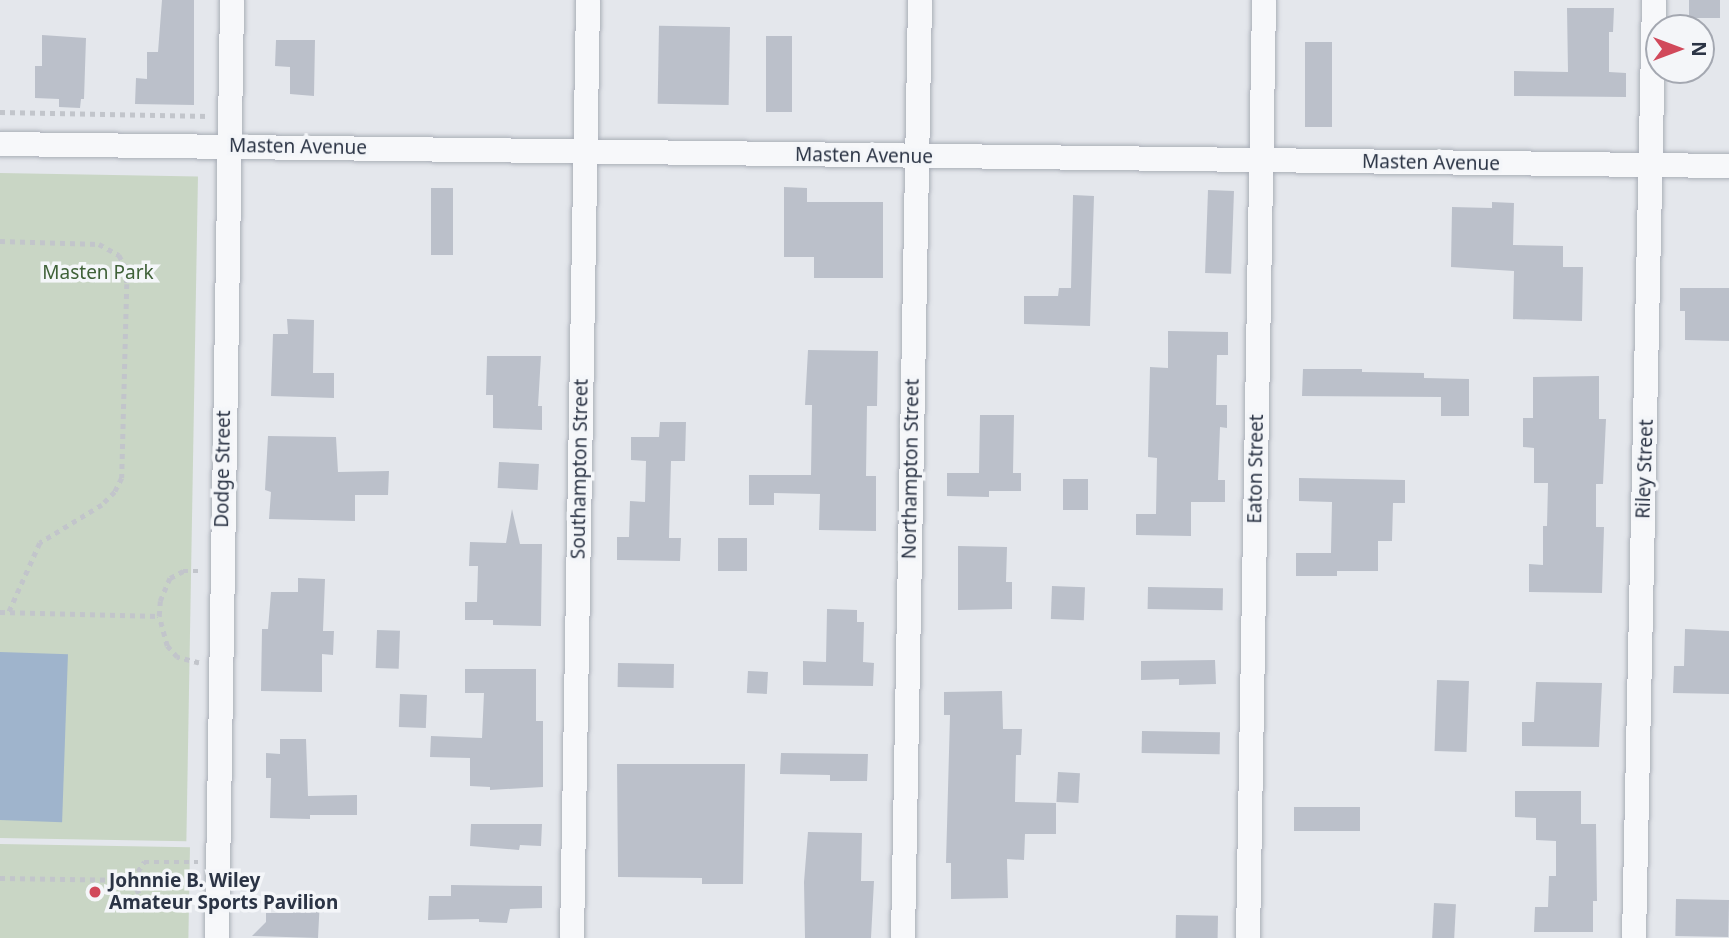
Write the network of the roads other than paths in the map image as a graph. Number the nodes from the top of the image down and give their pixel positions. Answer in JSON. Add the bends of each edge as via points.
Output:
{"nodes":[{"id":1,"x":232,"y":0,"type":"edge"},
{"id":2,"x":588,"y":0,"type":"edge"},
{"id":3,"x":920,"y":0,"type":"edge"},
{"id":4,"x":1265,"y":0,"type":"edge"},
{"id":5,"x":1654,"y":0,"type":"edge"},
{"id":6,"x":0,"y":144,"type":"edge"},
{"id":7,"x":228,"y":145,"type":"junction"},
{"id":8,"x":585,"y":152,"type":"junction"},
{"id":9,"x":918,"y":156,"type":"junction"},
{"id":10,"x":1262,"y":161,"type":"junction"},
{"id":11,"x":1652,"y":166,"type":"junction"},
{"id":12,"x":1729,"y":166,"type":"edge"},
{"id":13,"x":217,"y":938,"type":"edge"},
{"id":14,"x":572,"y":938,"type":"edge"},
{"id":15,"x":903,"y":938,"type":"edge"},
{"id":16,"x":1248,"y":938,"type":"edge"},
{"id":17,"x":1634,"y":938,"type":"edge"}],
"edges":[{"from":1,"to":7,"type":"street","name":"Dodge Street"},
{"from":2,"to":8,"type":"street","name":"Southampton Street"},
{"from":3,"to":9,"type":"street","name":"Northampton Street"},
{"from":4,"to":10,"type":"street","name":"Eaton Street"},
{"from":5,"to":11,"type":"street","name":"Riley Street"},
{"from":6,"to":7,"type":"street","name":"Masten Avenue"},
{"from":7,"to":8,"type":"street","name":"Masten Avenue"},
{"from":7,"to":13,"type":"street","name":"Dodge Street"},
{"from":8,"to":9,"type":"street","name":"Masten Avenue"},
{"from":8,"to":14,"type":"street","name":"Southampton Street"},
{"from":9,"to":10,"type":"street","name":"Masten Avenue"},
{"from":9,"to":15,"type":"street","name":"Northampton Street"},
{"from":10,"to":11,"type":"street","name":"Masten Avenue"},
{"from":10,"to":16,"type":"street","name":"Eaton Street"},
{"from":11,"to":12,"type":"street","name":"Masten Avenue"},
{"from":11,"to":17,"type":"street","name":"Riley Street"}]}
